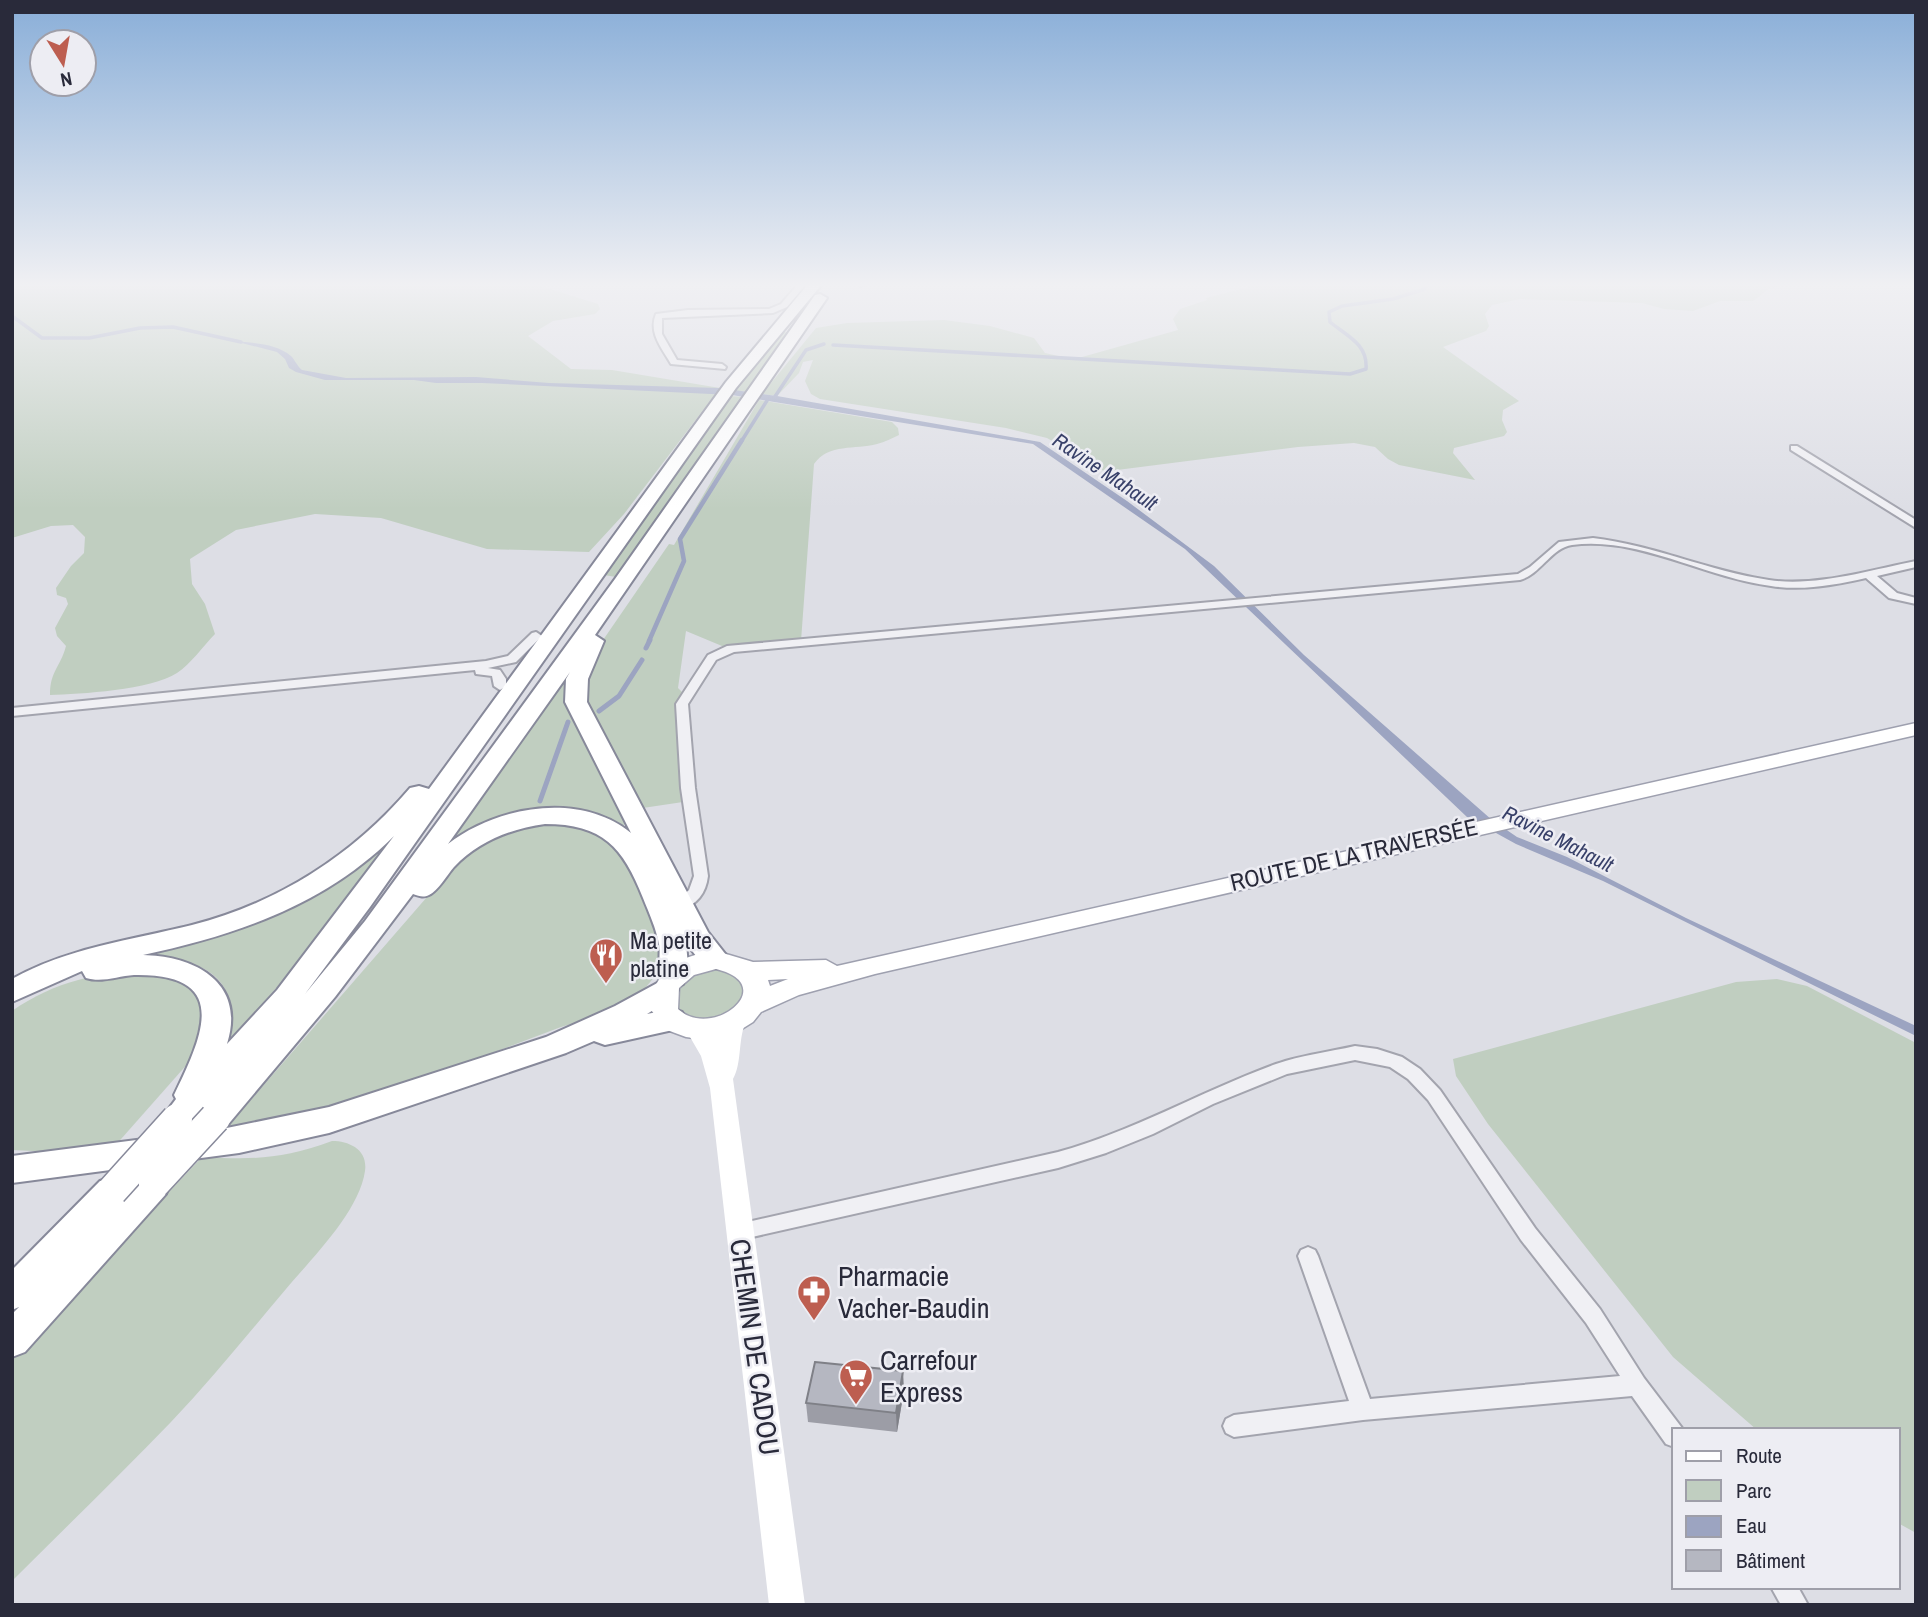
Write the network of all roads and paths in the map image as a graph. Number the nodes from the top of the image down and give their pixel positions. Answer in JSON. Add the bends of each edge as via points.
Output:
{"nodes":[{"id":1,"x":672,"y":358,"type":"edge"},
{"id":2,"x":752,"y":358,"type":"edge"},
{"id":3,"x":780,"y":358,"type":"edge"},
{"id":4,"x":722,"y":367,"type":"dead end"},
{"id":5,"x":1794,"y":447,"type":"dead end"},
{"id":6,"x":654,"y":495,"type":"junction"},
{"id":7,"x":1916,"y":525,"type":"edge"},
{"id":8,"x":1916,"y":564,"type":"edge"},
{"id":9,"x":1867,"y":573,"type":"junction"},
{"id":10,"x":622,"y":583,"type":"junction"},
{"id":11,"x":1916,"y":601,"type":"edge"},
{"id":12,"x":536,"y":636,"type":"junction"},
{"id":13,"x":433,"y":671,"type":"junction"},
{"id":14,"x":500,"y":686,"type":"junction"},
{"id":15,"x":12,"y":712,"type":"edge"},
{"id":16,"x":1916,"y":729,"type":"edge"},
{"id":17,"x":680,"y":905,"type":"junction"},
{"id":18,"x":716,"y":960,"type":"junction"},
{"id":19,"x":875,"y":965,"type":"junction"},
{"id":20,"x":750,"y":971,"type":"junction"},
{"id":21,"x":669,"y":983,"type":"junction"},
{"id":22,"x":326,"y":990,"type":"junction"},
{"id":23,"x":12,"y":992,"type":"edge"},
{"id":24,"x":755,"y":1004,"type":"junction"},
{"id":25,"x":12,"y":1008,"type":"edge"},
{"id":26,"x":672,"y":1020,"type":"junction"},
{"id":27,"x":732,"y":1024,"type":"junction"},
{"id":28,"x":699,"y":1030,"type":"junction"},
{"id":29,"x":556,"y":1045,"type":"junction"},
{"id":30,"x":723,"y":1088,"type":"junction"},
{"id":31,"x":177,"y":1119,"type":"junction"},
{"id":32,"x":12,"y":1156,"type":"edge"},
{"id":33,"x":91,"y":1158,"type":"junction"},
{"id":34,"x":12,"y":1171,"type":"edge"},
{"id":35,"x":739,"y":1232,"type":"junction"},
{"id":36,"x":1308,"y":1256,"type":"dead end"},
{"id":37,"x":12,"y":1294,"type":"edge"},
{"id":38,"x":12,"y":1340,"type":"edge"},
{"id":39,"x":1637,"y":1385,"type":"junction"},
{"id":40,"x":1363,"y":1410,"type":"junction"},
{"id":41,"x":1234,"y":1426,"type":"dead end"},
{"id":42,"x":1672,"y":1433,"type":"edge"},
{"id":43,"x":1784,"y":1589,"type":"edge"},
{"id":44,"x":787,"y":1605,"type":"edge"},
{"id":45,"x":1796,"y":1605,"type":"edge"}],
"edges":[{"from":1,"to":4,"type":"street"},
{"from":2,"to":6,"type":"highway"},
{"from":3,"to":10,"type":"highway"},
{"from":5,"to":7,"type":"street"},
{"from":6,"to":12,"type":"highway"},
{"from":6,"to":31,"type":"highway","via":[[361,901],[287,997]]},
{"from":8,"to":9,"type":"street"},
{"from":9,"to":11,"type":"street","via":[[1893,596]]},
{"from":9,"to":17,"type":"street","via":[[1811,583],[1769,583],[1625,546],[1575,541],[1551,550],[1532,572],[1520,577],[746,646],[717,654],[682,704],[701,876],[697,891]]},
{"from":10,"to":17,"type":"highway","via":[[577,679],[575,696]]},
{"from":10,"to":22,"type":"highway"},
{"from":12,"to":13,"type":"street","via":[[506,662]]},
{"from":12,"to":14,"type":"highway"},
{"from":13,"to":14,"type":"street","via":[[492,672],[499,676]]},
{"from":13,"to":15,"type":"street"},
{"from":14,"to":23,"type":"highway","via":[[400,819],[334,874],[236,922],[79,961]]},
{"from":16,"to":19,"type":"main road","name":"ROUTE DE LA TRAVERSÉE"},
{"from":17,"to":18,"type":"highway","via":[[697,938]]},
{"from":18,"to":20,"type":"main road","via":[[737,963]]},
{"from":18,"to":21,"type":"main road","via":[[691,965]]},
{"from":19,"to":20,"type":"main road","name":"ROUTE DE LA TRAVERSÉE"},
{"from":19,"to":24,"type":"main road","name":"ROUTE DE LA TRAVERSÉE","via":[[792,988]]},
{"from":20,"to":24,"type":"main road","via":[[758,983]]},
{"from":21,"to":22,"type":"highway","via":[[677,961],[675,945],[654,891],[630,849],[601,825],[556,816],[503,825],[460,848]]},
{"from":21,"to":26,"type":"main road","via":[[663,1006]]},
{"from":21,"to":29,"type":"highway","via":[[625,1014]]},
{"from":22,"to":38,"type":"highway","bridge":true},
{"from":24,"to":27,"type":"main road"},
{"from":25,"to":31,"type":"highway","via":[[50,987],[103,969],[167,967],[196,978],[214,996],[218,1022]]},
{"from":26,"to":28,"type":"main road"},
{"from":26,"to":29,"type":"highway"},
{"from":27,"to":28,"type":"main road"},
{"from":27,"to":30,"type":"main road","name":"CHEMIN DE CADOU","via":[[726,1039]]},
{"from":28,"to":30,"type":"main road","name":"CHEMIN DE CADOU","via":[[714,1055]]},
{"from":29,"to":33,"type":"highway","via":[[306,1125],[239,1140]]},
{"from":30,"to":35,"type":"main road","name":"CHEMIN DE CADOU"},
{"from":31,"to":37,"type":"highway","bridge":true},
{"from":32,"to":33,"type":"highway"},
{"from":33,"to":34,"type":"highway"},
{"from":35,"to":39,"type":"street","via":[[1068,1157],[1147,1129],[1217,1094],[1284,1068],[1333,1056],[1366,1054],[1396,1062],[1434,1095],[1528,1234],[1593,1316]]},
{"from":35,"to":44,"type":"main road","name":"CHEMIN DE CADOU"},
{"from":36,"to":40,"type":"street"},
{"from":39,"to":40,"type":"street"},
{"from":39,"to":42,"type":"street"},
{"from":40,"to":41,"type":"street"},
{"from":43,"to":45,"type":"street"}]}
